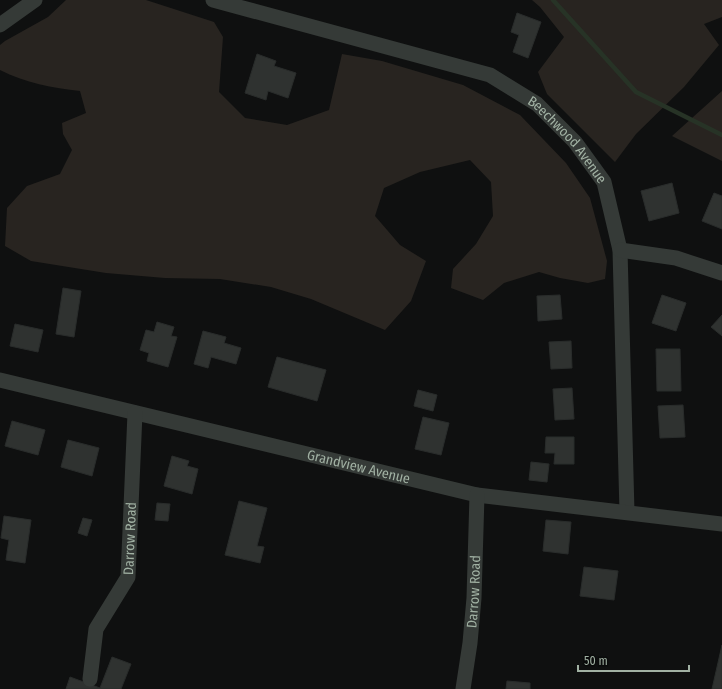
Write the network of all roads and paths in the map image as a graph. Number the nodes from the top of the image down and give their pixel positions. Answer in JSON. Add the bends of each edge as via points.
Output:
{"nodes":[{"id":1,"x":35,"y":0,"type":"edge"},
{"id":2,"x":213,"y":0,"type":"edge"},
{"id":3,"x":0,"y":25,"type":"edge"},
{"id":4,"x":620,"y":250,"type":"junction"},
{"id":5,"x":722,"y":274,"type":"edge"},
{"id":6,"x":0,"y":380,"type":"edge"},
{"id":7,"x":135,"y":413,"type":"junction"},
{"id":8,"x":477,"y":495,"type":"junction"},
{"id":9,"x":626,"y":512,"type":"junction"},
{"id":10,"x":722,"y":524,"type":"edge"},
{"id":11,"x":90,"y":679,"type":"dead end"},
{"id":12,"x":463,"y":689,"type":"edge"}],
"edges":[{"from":1,"to":3,"type":"street"},
{"from":2,"to":4,"type":"street","name":"Beechwood Avenue","via":[[497,79],[537,104],[575,142],[604,182]]},
{"from":4,"to":5,"type":"street","via":[[676,258]]},
{"from":4,"to":9,"type":"street","name":"Beechwood Avenue"},
{"from":6,"to":7,"type":"street","name":"Grandview Avenue"},
{"from":7,"to":8,"type":"street","name":"Grandview Avenue"},
{"from":7,"to":11,"type":"street","name":"Darrow Road","via":[[128,576],[96,628]]},
{"from":8,"to":9,"type":"street","name":"Grandview Avenue"},
{"from":8,"to":12,"type":"street","name":"Darrow Road","via":[[474,598]]},
{"from":9,"to":10,"type":"street","name":"Grandview Avenue"}]}
